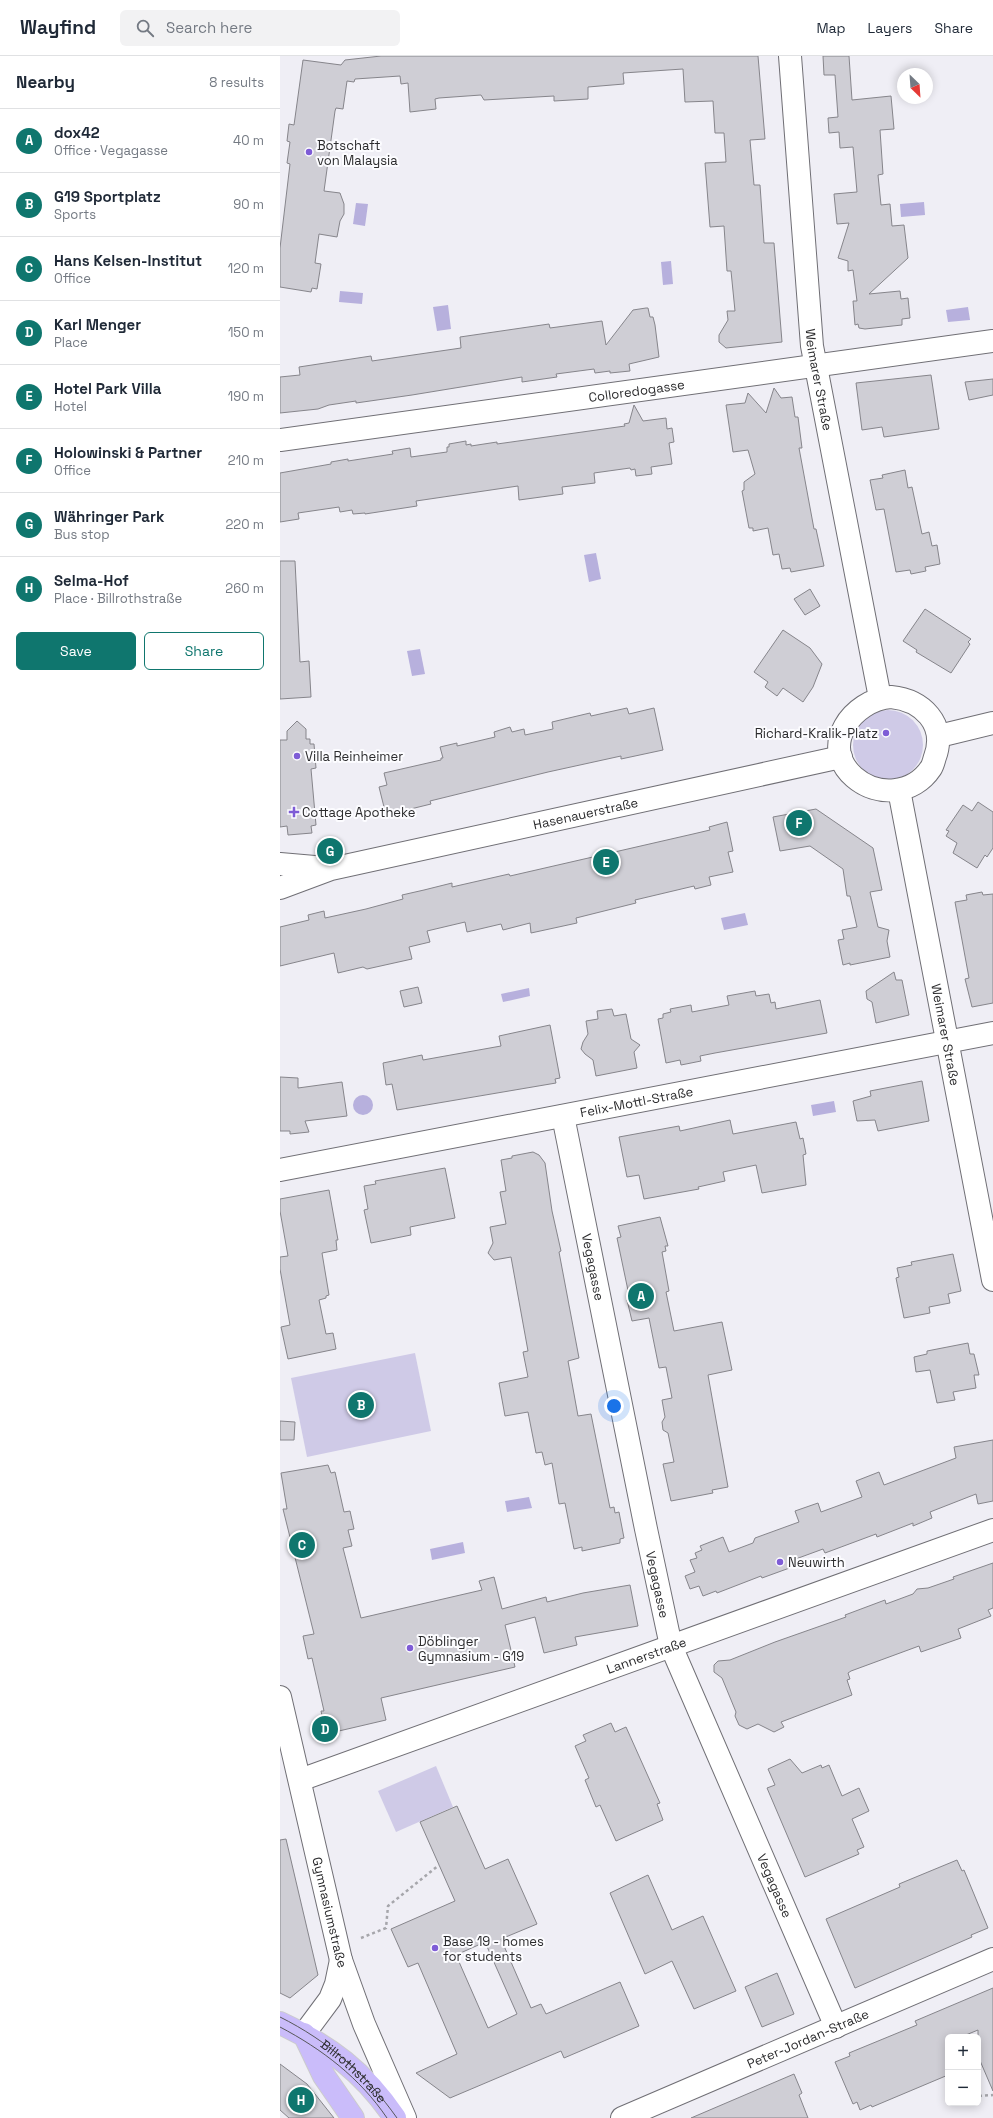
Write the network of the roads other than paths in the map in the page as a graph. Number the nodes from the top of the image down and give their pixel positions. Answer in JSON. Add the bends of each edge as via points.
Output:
{"nodes":[{"id":1,"x":790,"y":56,"type":"edge"},
{"id":2,"x":993,"y":342,"type":"edge"},
{"id":3,"x":816,"y":367,"type":"junction"},
{"id":4,"x":280,"y":440,"type":"edge"},
{"id":5,"x":880,"y":698,"type":"junction"},
{"id":6,"x":993,"y":723,"type":"edge"},
{"id":7,"x":939,"y":736,"type":"junction"},
{"id":8,"x":840,"y":757,"type":"junction"},
{"id":9,"x":899,"y":790,"type":"junction"},
{"id":10,"x":280,"y":864,"type":"edge"},
{"id":11,"x":331,"y":869,"type":"junction"},
{"id":12,"x":280,"y":888,"type":"edge"},
{"id":13,"x":993,"y":1033,"type":"edge"},
{"id":14,"x":946,"y":1042,"type":"junction"},
{"id":15,"x":563,"y":1116,"type":"junction"},
{"id":16,"x":280,"y":1170,"type":"edge"},
{"id":17,"x":993,"y":1280,"type":"edge"},
{"id":18,"x":993,"y":1530,"type":"edge"},
{"id":19,"x":671,"y":1646,"type":"junction"},
{"id":20,"x":280,"y":1697,"type":"edge"},
{"id":21,"x":300,"y":1780,"type":"junction"},
{"id":22,"x":993,"y":1958,"type":"edge"},
{"id":23,"x":341,"y":1960,"type":"junction"},
{"id":24,"x":280,"y":2023,"type":"edge"},
{"id":25,"x":836,"y":2027,"type":"junction"},
{"id":26,"x":304,"y":2034,"type":"junction"},
{"id":27,"x":353,"y":2118,"type":"edge"},
{"id":28,"x":394,"y":2118,"type":"edge"},
{"id":29,"x":405,"y":2118,"type":"edge"},
{"id":30,"x":622,"y":2118,"type":"edge"}],
"edges":[{"from":1,"to":3,"type":"street","name":"Weimarer Straße","via":[[812,346]]},
{"from":2,"to":3,"type":"street","name":"Colloredogasse"},
{"from":3,"to":4,"type":"street","name":"Colloredogasse"},
{"from":3,"to":5,"type":"street","name":"Weimarer Straße","via":[[867,643]]},
{"from":5,"to":7,"type":"street","via":[[903,699],[916,705],[928,713]]},
{"from":5,"to":8,"type":"street","via":[[859,710],[846,724],[840,740]]},
{"from":6,"to":7,"type":"street"},
{"from":7,"to":9,"type":"street","via":[[938,750],[931,768],[918,781]]},
{"from":8,"to":9,"type":"street","via":[[849,772],[862,783],[878,790]]},
{"from":8,"to":11,"type":"street","name":"Hasenauerstraße"},
{"from":9,"to":14,"type":"street","name":"Weimarer Straße"},
{"from":10,"to":11,"type":"street","name":"Hasenauerstraße"},
{"from":11,"to":12,"type":"street","name":"Hasenauerstraße"},
{"from":13,"to":14,"type":"street","name":"Felix-Mottl-Straße"},
{"from":14,"to":15,"type":"street","name":"Felix-Mottl-Straße"},
{"from":14,"to":17,"type":"street","name":"Weimarer Straße"},
{"from":15,"to":16,"type":"street","name":"Felix-Mottl-Straße"},
{"from":15,"to":19,"type":"street","name":"Vegagasse"},
{"from":18,"to":19,"type":"street","name":"Lannerstraße"},
{"from":19,"to":21,"type":"street","name":"Lannerstraße"},
{"from":19,"to":25,"type":"street","name":"Vegagasse"},
{"from":20,"to":21,"type":"street","name":"Gymnasiumstraße"},
{"from":21,"to":23,"type":"street","name":"Gymnasiumstraße"},
{"from":22,"to":25,"type":"street","name":"Peter-Jordan-Straße"},
{"from":23,"to":26,"type":"street","name":"Billrothstraße","via":[[330,1999]]},
{"from":23,"to":29,"type":"street","name":"Gymnasiumstraße","via":[[364,2024]]},
{"from":24,"to":26,"type":"main road","name":"Billrothstraße"},
{"from":25,"to":30,"type":"street","name":"Peter-Jordan-Straße"},
{"from":26,"to":27,"type":"main road","name":"Billrothstraße","via":[[324,2076]]},
{"from":26,"to":28,"type":"main road","name":"Billrothstraße","via":[[330,2049],[358,2073],[379,2096]]}]}
